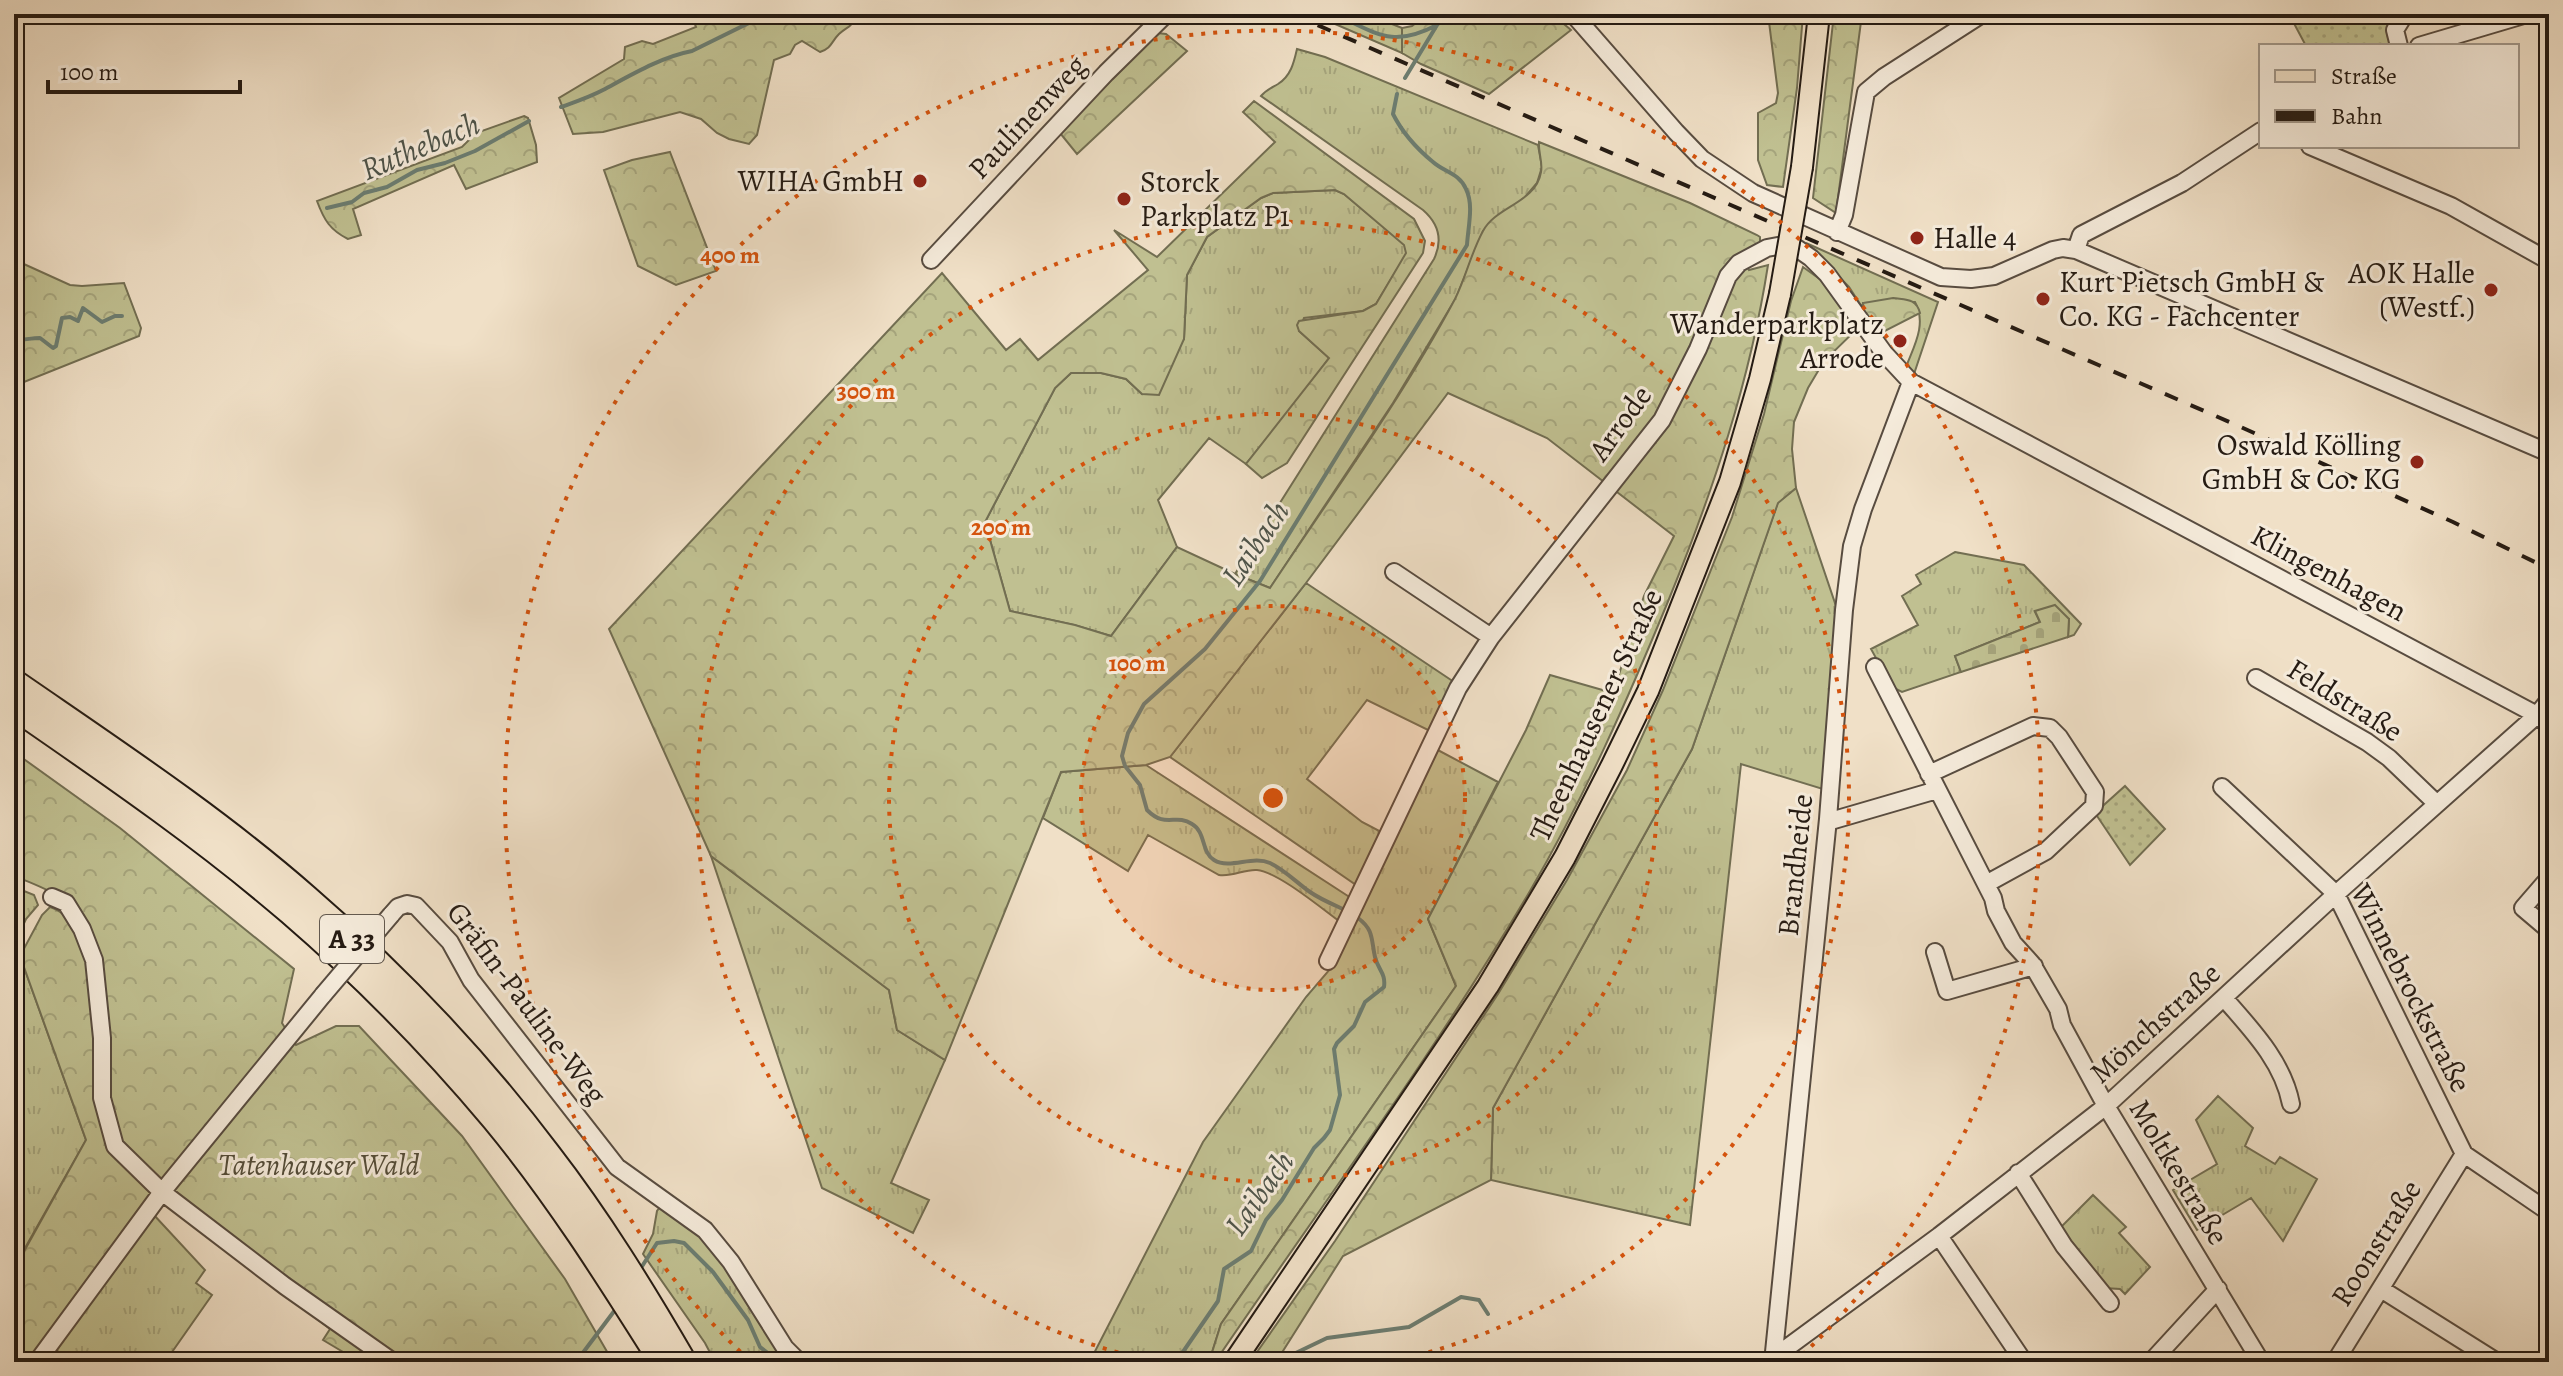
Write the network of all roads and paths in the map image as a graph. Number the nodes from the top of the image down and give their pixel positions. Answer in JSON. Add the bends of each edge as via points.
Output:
{"nodes":[{"id":1,"x":1166,"y":14,"type":"edge"},
{"id":2,"x":1573,"y":14,"type":"edge"},
{"id":3,"x":1819,"y":14,"type":"edge"},
{"id":4,"x":1982,"y":14,"type":"edge"},
{"id":5,"x":2405,"y":14,"type":"edge"},
{"id":6,"x":2527,"y":14,"type":"edge"},
{"id":7,"x":2398,"y":44,"type":"edge"},
{"id":8,"x":2426,"y":44,"type":"edge"},
{"id":9,"x":2259,"y":132,"type":"edge"},
{"id":10,"x":2315,"y":148,"type":"edge"},
{"id":11,"x":1837,"y":232,"type":"junction"},
{"id":12,"x":2076,"y":250,"type":"junction"},
{"id":13,"x":931,"y":260,"type":"dead end"},
{"id":14,"x":2549,"y":261,"type":"edge"},
{"id":15,"x":1911,"y":382,"type":"junction"},
{"id":16,"x":2549,"y":453,"type":"edge"},
{"id":17,"x":1394,"y":572,"type":"dead end"},
{"id":18,"x":1491,"y":637,"type":"junction"},
{"id":19,"x":1875,"y":667,"type":"dead end"},
{"id":20,"x":2256,"y":678,"type":"dead end"},
{"id":21,"x":14,"y":682,"type":"edge"},
{"id":22,"x":2549,"y":700,"type":"edge"},
{"id":23,"x":14,"y":707,"type":"edge"},
{"id":24,"x":2543,"y":720,"type":"edge"},
{"id":25,"x":1929,"y":774,"type":"junction"},
{"id":26,"x":2222,"y":787,"type":"dead end"},
{"id":27,"x":1937,"y":790,"type":"junction"},
{"id":28,"x":2437,"y":804,"type":"junction"},
{"id":29,"x":1828,"y":819,"type":"junction"},
{"id":30,"x":2549,"y":878,"type":"edge"},
{"id":31,"x":1986,"y":884,"type":"junction"},
{"id":32,"x":2336,"y":894,"type":"junction"},
{"id":33,"x":52,"y":897,"type":"dead end"},
{"id":34,"x":2549,"y":930,"type":"edge"},
{"id":35,"x":1935,"y":952,"type":"dead end"},
{"id":36,"x":1328,"y":961,"type":"dead end"},
{"id":37,"x":2034,"y":966,"type":"junction"},
{"id":38,"x":2224,"y":998,"type":"junction"},
{"id":39,"x":2291,"y":1104,"type":"dead end"},
{"id":40,"x":2106,"y":1106,"type":"junction"},
{"id":41,"x":2464,"y":1154,"type":"junction"},
{"id":42,"x":2018,"y":1173,"type":"junction"},
{"id":43,"x":162,"y":1192,"type":"junction"},
{"id":44,"x":2549,"y":1212,"type":"edge"},
{"id":45,"x":1939,"y":1236,"type":"junction"},
{"id":46,"x":626,"y":1285,"type":"junction"},
{"id":47,"x":2218,"y":1289,"type":"junction"},
{"id":48,"x":2381,"y":1289,"type":"junction"},
{"id":49,"x":2110,"y":1303,"type":"dead end"},
{"id":50,"x":1773,"y":1360,"type":"edge"},
{"id":51,"x":37,"y":1362,"type":"edge"},
{"id":52,"x":393,"y":1362,"type":"edge"},
{"id":53,"x":662,"y":1362,"type":"edge"},
{"id":54,"x":684,"y":1362,"type":"edge"},
{"id":55,"x":799,"y":1362,"type":"edge"},
{"id":56,"x":1234,"y":1362,"type":"edge"},
{"id":57,"x":2024,"y":1362,"type":"edge"},
{"id":58,"x":2151,"y":1362,"type":"edge"},
{"id":59,"x":2261,"y":1362,"type":"edge"},
{"id":60,"x":2335,"y":1362,"type":"edge"},
{"id":61,"x":2497,"y":1362,"type":"edge"}],
"edges":[{"from":1,"to":13,"type":"street","name":"Paulinenweg"},
{"from":2,"to":11,"type":"street","via":[[1702,159],[1753,193]]},
{"from":3,"to":56,"type":"main road","name":"Theenhausener Straße","bridge":true,"via":[[1802,167],[1760,379],[1730,482],[1648,691],[1565,857],[1488,986]]},
{"from":4,"to":11,"type":"street","via":[[1866,92]]},
{"from":5,"to":7,"type":"street","via":[[2395,30]]},
{"from":6,"to":8,"type":"street"},
{"from":9,"to":12,"type":"street","via":[[2182,183],[2081,235]]},
{"from":10,"to":14,"type":"street","via":[[2451,206]]},
{"from":11,"to":12,"type":"street","via":[[1941,277],[1994,276],[2053,250]]},
{"from":12,"to":16,"type":"street"},
{"from":15,"to":18,"type":"street","name":"Arrode","via":[[1811,258],[1783,245],[1753,254],[1728,276],[1662,420]]},
{"from":15,"to":24,"type":"street","name":"Klingenhagen"},
{"from":15,"to":29,"type":"street","name":"Brandheide","via":[[1852,546]]},
{"from":17,"to":18,"type":"street"},
{"from":18,"to":36,"type":"street","name":"Arrode","via":[[1458,688]]},
{"from":19,"to":25,"type":"street","name":"Moltkestraße"},
{"from":20,"to":28,"type":"street","name":"Feldstraße","via":[[2378,750]]},
{"from":21,"to":46,"type":"highway","number":"A 33","via":[[235,838],[387,972],[466,1054],[540,1143]]},
{"from":22,"to":24,"type":"street","name":"Mönchstraße"},
{"from":23,"to":46,"type":"highway","number":"A 33","via":[[224,857],[377,993],[495,1120]]},
{"from":24,"to":28,"type":"street","name":"Mönchstraße"},
{"from":25,"to":27,"type":"street","name":"Moltkestraße"},
{"from":25,"to":31,"type":"street","via":[[2033,726],[2050,728],[2059,737],[2095,792],[2094,806],[2046,851]]},
{"from":26,"to":32,"type":"street","name":"Winnebrockstraße"},
{"from":27,"to":29,"type":"street"},
{"from":27,"to":31,"type":"street","name":"Moltkestraße"},
{"from":28,"to":32,"type":"street","name":"Mönchstraße"},
{"from":29,"to":50,"type":"street","name":"Brandheide"},
{"from":30,"to":34,"type":"street","via":[[2523,908]]},
{"from":31,"to":37,"type":"street","name":"Moltkestraße","via":[[2013,943]]},
{"from":32,"to":38,"type":"street","name":"Mönchstraße"},
{"from":32,"to":41,"type":"street","name":"Winnebrockstraße"},
{"from":33,"to":43,"type":"street","via":[[66,903],[94,960],[102,1098],[115,1146]]},
{"from":35,"to":37,"type":"street","via":[[1947,991]]},
{"from":37,"to":40,"type":"street","name":"Moltkestraße"},
{"from":38,"to":39,"type":"street","via":[[2263,1043],[2287,1083]]},
{"from":38,"to":40,"type":"street","name":"Mönchstraße"},
{"from":40,"to":42,"type":"street","name":"Mönchstraße"},
{"from":40,"to":47,"type":"street","name":"Moltkestraße"},
{"from":41,"to":44,"type":"street","name":"Winnebrockstraße"},
{"from":41,"to":48,"type":"street","name":"Roonstraße"},
{"from":42,"to":45,"type":"street","name":"Mönchstraße"},
{"from":42,"to":49,"type":"street","via":[[2064,1246]]},
{"from":43,"to":51,"type":"street","name":"Gräfin-Pauline-Weg"},
{"from":43,"to":52,"type":"street"},
{"from":43,"to":55,"type":"street","name":"Gräfin-Pauline-Weg","bridge":true,"via":[[398,907],[416,906],[450,942],[471,980],[617,1167],[705,1230]]},
{"from":45,"to":50,"type":"street","name":"Mönchstraße"},
{"from":45,"to":57,"type":"street"},
{"from":46,"to":53,"type":"highway","number":"A 33"},
{"from":46,"to":54,"type":"highway","number":"A 33"},
{"from":47,"to":58,"type":"street"},
{"from":47,"to":59,"type":"street","name":"Moltkestraße"},
{"from":48,"to":60,"type":"street","name":"Roonstraße"},
{"from":48,"to":61,"type":"street"}]}
